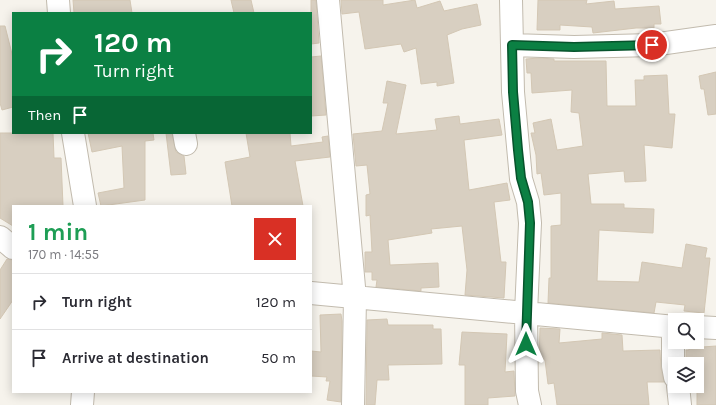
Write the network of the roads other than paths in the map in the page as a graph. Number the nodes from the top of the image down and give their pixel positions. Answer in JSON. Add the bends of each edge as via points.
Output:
{"nodes":[{"id":1,"x":58,"y":0,"type":"edge"},
{"id":2,"x":328,"y":0,"type":"edge"},
{"id":3,"x":511,"y":0,"type":"edge"},
{"id":4,"x":59,"y":12,"type":"edge"},
{"id":5,"x":716,"y":36,"type":"edge"},
{"id":6,"x":512,"y":45,"type":"junction"},
{"id":7,"x":73,"y":134,"type":"edge"},
{"id":8,"x":86,"y":205,"type":"edge"},
{"id":9,"x":0,"y":237,"type":"edge"},
{"id":10,"x":12,"y":247,"type":"edge"},
{"id":11,"x":312,"y":293,"type":"edge"},
{"id":12,"x":355,"y":298,"type":"junction"},
{"id":13,"x":526,"y":313,"type":"junction"},
{"id":14,"x":668,"y":326,"type":"edge"},
{"id":15,"x":704,"y":327,"type":"edge"},
{"id":16,"x":716,"y":328,"type":"edge"},
{"id":17,"x":83,"y":393,"type":"edge"},
{"id":18,"x":679,"y":393,"type":"edge"},
{"id":19,"x":82,"y":405,"type":"edge"},
{"id":20,"x":352,"y":405,"type":"edge"},
{"id":21,"x":530,"y":405,"type":"edge"},
{"id":22,"x":680,"y":405,"type":"edge"}],
"edges":[{"from":1,"to":4,"type":"street"},
{"from":2,"to":12,"type":"street"},
{"from":3,"to":6,"type":"street"},
{"from":5,"to":6,"type":"street","via":[[652,45]]},
{"from":6,"to":13,"type":"street","via":[[520,171],[528,202],[530,223]]},
{"from":7,"to":8,"type":"street"},
{"from":9,"to":10,"type":"street"},
{"from":11,"to":12,"type":"street"},
{"from":12,"to":13,"type":"street"},
{"from":12,"to":20,"type":"street"},
{"from":13,"to":14,"type":"street"},
{"from":13,"to":21,"type":"street","via":[[527,391]]},
{"from":15,"to":16,"type":"street"},
{"from":17,"to":19,"type":"street"},
{"from":18,"to":22,"type":"street"}]}
